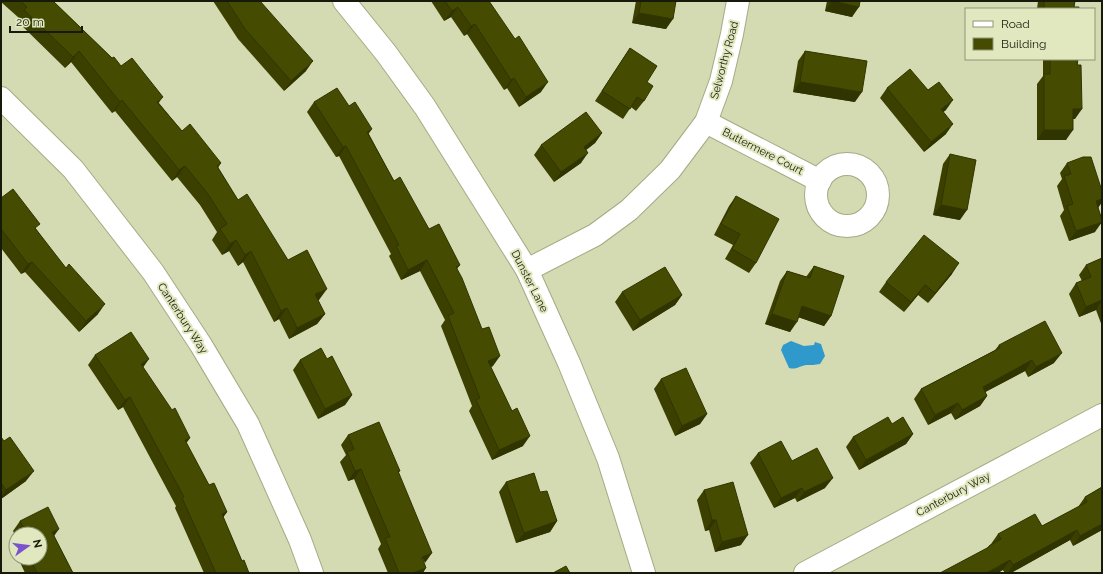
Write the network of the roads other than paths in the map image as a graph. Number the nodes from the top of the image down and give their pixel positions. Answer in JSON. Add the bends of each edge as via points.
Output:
{"nodes":[{"id":1,"x":344,"y":1,"type":"edge"},
{"id":2,"x":738,"y":1,"type":"edge"},
{"id":3,"x":1,"y":98,"type":"edge"},
{"id":4,"x":706,"y":122,"type":"junction"},
{"id":5,"x":820,"y":181,"type":"dead end"},
{"id":6,"x":527,"y":270,"type":"junction"},
{"id":7,"x":1102,"y":415,"type":"edge"},
{"id":8,"x":312,"y":573,"type":"edge"},
{"id":9,"x":644,"y":573,"type":"edge"},
{"id":10,"x":805,"y":573,"type":"edge"}],
"edges":[{"from":1,"to":6,"type":"street","name":"Dunster Lane","via":[[426,107]]},
{"from":2,"to":4,"type":"street","name":"Selworthy Road","via":[[721,81]]},
{"from":3,"to":8,"type":"street","name":"Canterbury Way","via":[[73,169],[153,272],[202,345],[248,424]]},
{"from":4,"to":5,"type":"street","name":"Buttermere Court"},
{"from":4,"to":6,"type":"street","name":"Selworthy Road","via":[[670,170],[629,210],[595,236]]},
{"from":6,"to":9,"type":"street","name":"Dunster Lane","via":[[608,458]]},
{"from":7,"to":10,"type":"street","name":"Canterbury Way"}]}
